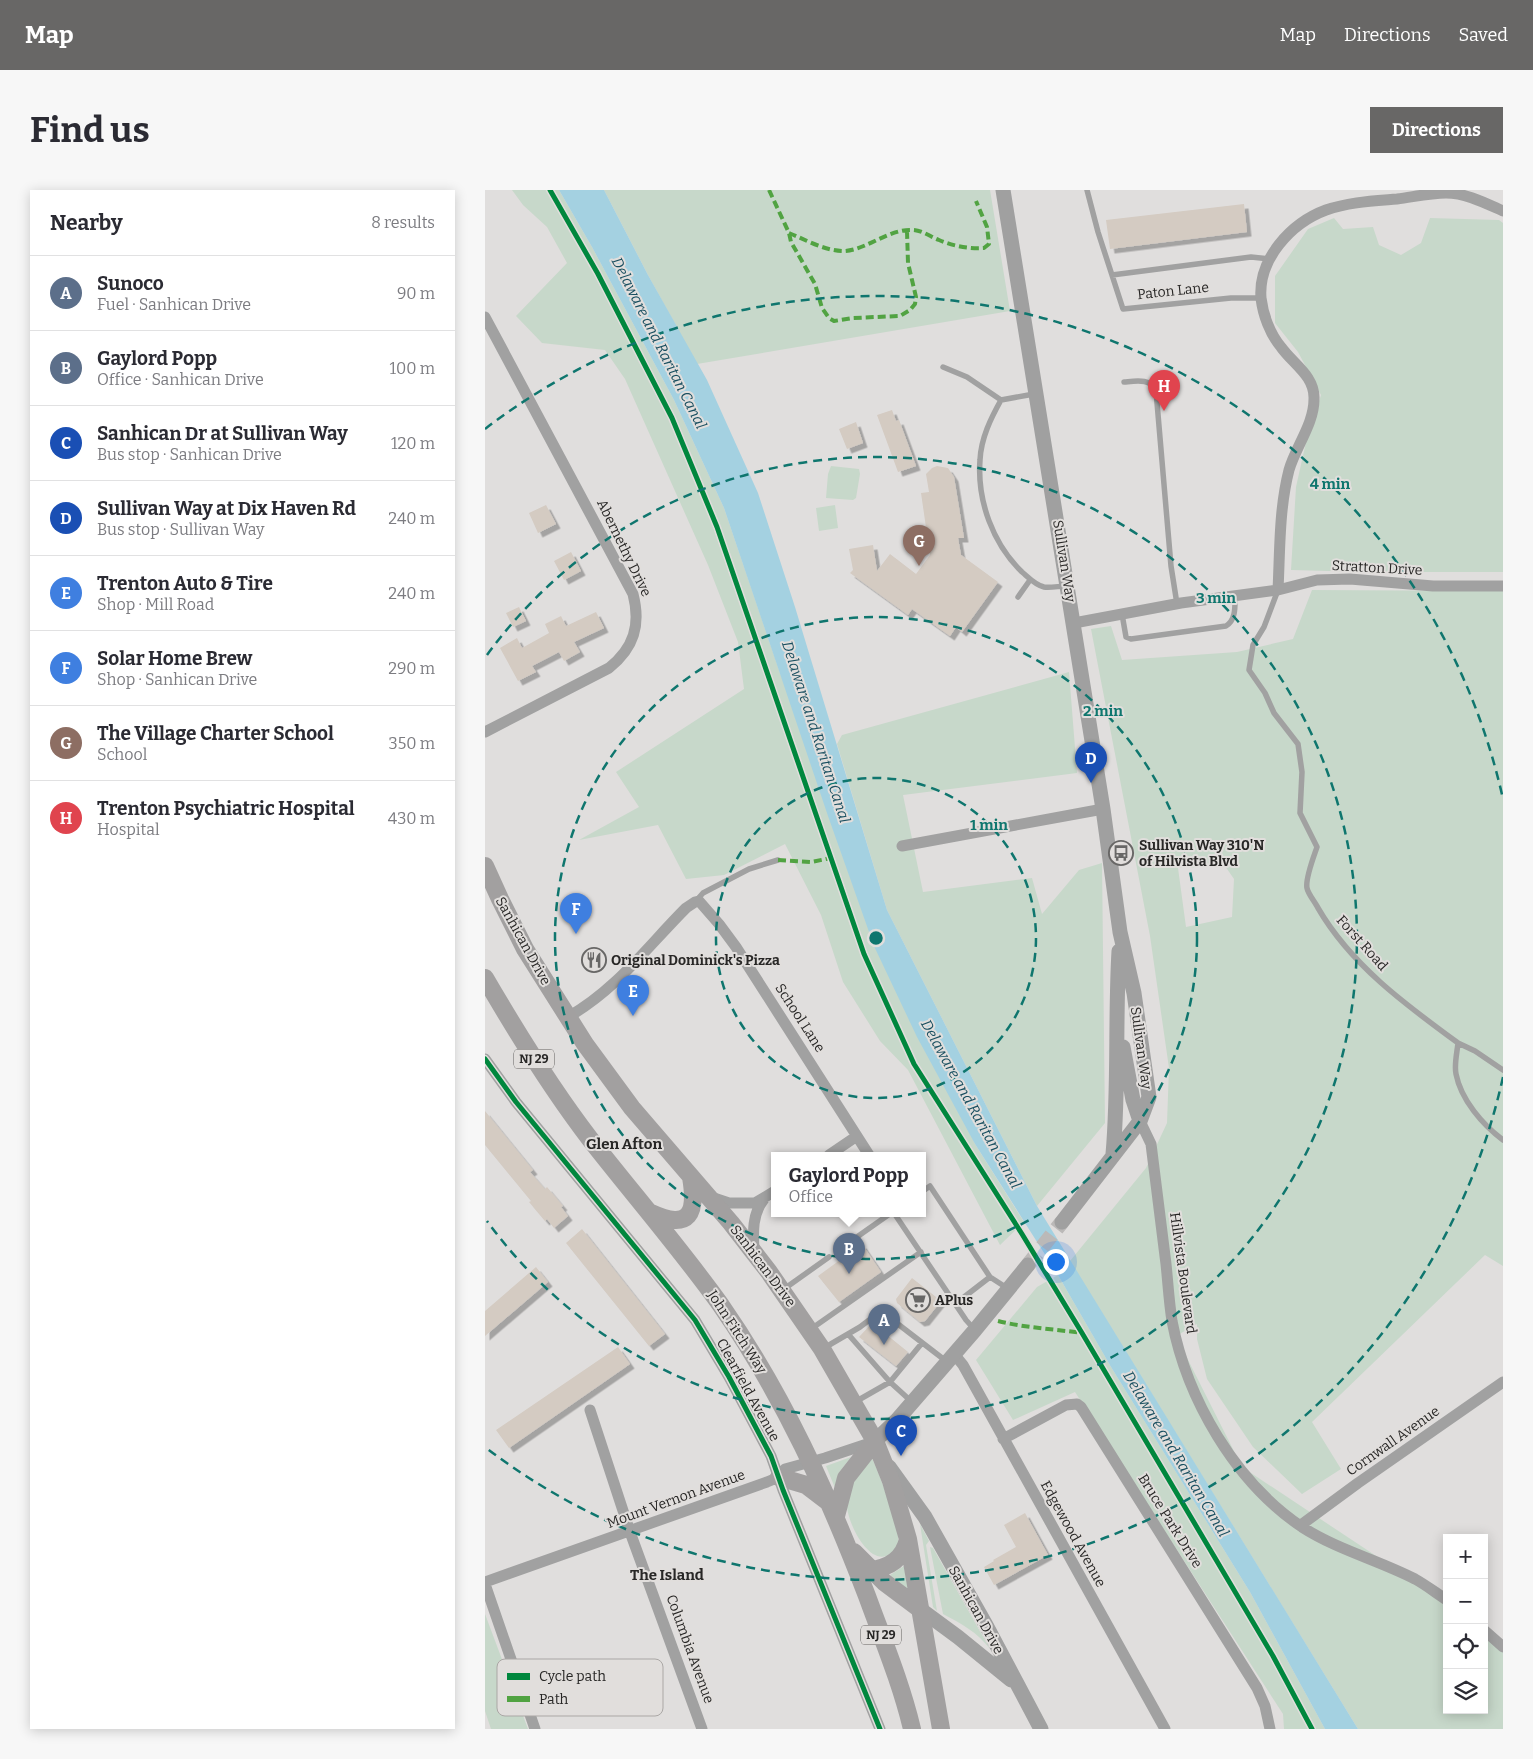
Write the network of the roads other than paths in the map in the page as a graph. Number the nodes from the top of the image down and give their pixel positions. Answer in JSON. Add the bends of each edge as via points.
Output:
{"nodes":[{"id":1,"x":1003,"y":190,"type":"edge"},
{"id":2,"x":1087,"y":190,"type":"edge"},
{"id":3,"x":1503,"y":211,"type":"edge"},
{"id":4,"x":1270,"y":259,"type":"junction"},
{"id":5,"x":1112,"y":276,"type":"junction"},
{"id":6,"x":1261,"y":298,"type":"junction"},
{"id":7,"x":485,"y":317,"type":"edge"},
{"id":8,"x":943,"y":367,"type":"dead end"},
{"id":9,"x":1124,"y":382,"type":"dead end"},
{"id":10,"x":1036,"y":394,"type":"junction"},
{"id":11,"x":1001,"y":400,"type":"junction"},
{"id":12,"x":1030,"y":580,"type":"junction"},
{"id":13,"x":1067,"y":586,"type":"junction"},
{"id":14,"x":1503,"y":586,"type":"edge"},
{"id":15,"x":1278,"y":590,"type":"junction"},
{"id":16,"x":1235,"y":596,"type":"junction"},
{"id":17,"x":1018,"y":597,"type":"dead end"},
{"id":18,"x":1177,"y":604,"type":"junction"},
{"id":19,"x":1121,"y":614,"type":"junction"},
{"id":20,"x":1073,"y":623,"type":"junction"},
{"id":21,"x":485,"y":732,"type":"edge"},
{"id":22,"x":1103,"y":809,"type":"junction"},
{"id":23,"x":901,"y":846,"type":"dead end"},
{"id":24,"x":778,"y":860,"type":"dead end"},
{"id":25,"x":485,"y":866,"type":"edge"},
{"id":26,"x":697,"y":902,"type":"junction"},
{"id":27,"x":1120,"y":932,"type":"junction"},
{"id":28,"x":485,"y":978,"type":"edge"},
{"id":29,"x":567,"y":1017,"type":"junction"},
{"id":30,"x":1117,"y":1022,"type":"junction"},
{"id":31,"x":1458,"y":1043,"type":"junction"},
{"id":32,"x":485,"y":1059,"type":"edge"},
{"id":33,"x":1503,"y":1070,"type":"edge"},
{"id":34,"x":1140,"y":1121,"type":"junction"},
{"id":35,"x":857,"y":1136,"type":"junction"},
{"id":36,"x":1503,"y":1140,"type":"edge"},
{"id":37,"x":833,"y":1152,"type":"edge"},
{"id":38,"x":867,"y":1152,"type":"edge"},
{"id":39,"x":1113,"y":1154,"type":"junction"},
{"id":40,"x":691,"y":1177,"type":"junction"},
{"id":41,"x":926,"y":1189,"type":"edge"},
{"id":42,"x":707,"y":1195,"type":"junction"},
{"id":43,"x":771,"y":1195,"type":"edge"},
{"id":44,"x":764,"y":1199,"type":"junction"},
{"id":45,"x":649,"y":1212,"type":"junction"},
{"id":46,"x":887,"y":1217,"type":"edge"},
{"id":47,"x":896,"y":1217,"type":"edge"},
{"id":48,"x":1062,"y":1222,"type":"tunnel mouth"},
{"id":49,"x":754,"y":1251,"type":"junction"},
{"id":50,"x":837,"y":1251,"type":"dead end"},
{"id":51,"x":921,"y":1252,"type":"junction"},
{"id":52,"x":829,"y":1257,"type":"dead end"},
{"id":53,"x":1028,"y":1265,"type":"tunnel mouth"},
{"id":54,"x":990,"y":1277,"type":"junction"},
{"id":55,"x":1009,"y":1289,"type":"junction"},
{"id":56,"x":782,"y":1290,"type":"junction"},
{"id":57,"x":955,"y":1304,"type":"junction"},
{"id":58,"x":809,"y":1330,"type":"junction"},
{"id":59,"x":975,"y":1330,"type":"junction"},
{"id":60,"x":848,"y":1334,"type":"junction"},
{"id":61,"x":922,"y":1343,"type":"junction"},
{"id":62,"x":822,"y":1349,"type":"junction"},
{"id":63,"x":950,"y":1358,"type":"junction"},
{"id":64,"x":890,"y":1382,"type":"junction"},
{"id":65,"x":1503,"y":1382,"type":"edge"},
{"id":66,"x":912,"y":1402,"type":"junction"},
{"id":67,"x":853,"y":1404,"type":"junction"},
{"id":68,"x":590,"y":1410,"type":"dead end"},
{"id":69,"x":1003,"y":1439,"type":"junction"},
{"id":70,"x":875,"y":1441,"type":"junction"},
{"id":71,"x":882,"y":1458,"type":"junction"},
{"id":72,"x":811,"y":1461,"type":"junction"},
{"id":73,"x":779,"y":1477,"type":"junction"},
{"id":74,"x":834,"y":1510,"type":"junction"},
{"id":75,"x":1301,"y":1526,"type":"junction"},
{"id":76,"x":630,"y":1532,"type":"junction"},
{"id":77,"x":908,"y":1539,"type":"junction"},
{"id":78,"x":846,"y":1542,"type":"junction"},
{"id":79,"x":870,"y":1570,"type":"junction"},
{"id":80,"x":485,"y":1583,"type":"edge"},
{"id":81,"x":1443,"y":1597,"type":"edge"},
{"id":82,"x":920,"y":1609,"type":"junction"},
{"id":83,"x":1488,"y":1634,"type":"edge"},
{"id":84,"x":1503,"y":1647,"type":"edge"},
{"id":85,"x":511,"y":1659,"type":"edge"},
{"id":86,"x":1016,"y":1684,"type":"junction"},
{"id":87,"x":531,"y":1716,"type":"edge"},
{"id":88,"x":535,"y":1729,"type":"edge"},
{"id":89,"x":702,"y":1729,"type":"edge"},
{"id":90,"x":880,"y":1729,"type":"edge"},
{"id":91,"x":912,"y":1729,"type":"edge"},
{"id":92,"x":941,"y":1729,"type":"edge"},
{"id":93,"x":1041,"y":1729,"type":"edge"},
{"id":94,"x":1165,"y":1729,"type":"edge"},
{"id":95,"x":1270,"y":1729,"type":"edge"}],
"edges":[{"from":1,"to":10,"type":"main road","name":"Sullivan Way"},
{"from":2,"to":5,"type":"lane","name":"Paton Lane"},
{"from":3,"to":4,"type":"street","via":[[1469,197],[1446,193],[1345,205],[1325,210],[1304,221],[1290,232]]},
{"from":4,"to":5,"type":"lane","via":[[1251,257]]},
{"from":4,"to":6,"type":"street","via":[[1263,277]]},
{"from":5,"to":6,"type":"lane","name":"Paton Lane","via":[[1123,310],[1231,298]]},
{"from":6,"to":15,"type":"street","via":[[1269,328],[1309,378],[1315,401],[1284,492]]},
{"from":7,"to":21,"type":"street","name":"Abernethy Drive","via":[[633,594],[637,624],[625,652],[609,668]]},
{"from":8,"to":11,"type":"lane","via":[[967,376]]},
{"from":9,"to":18,"type":"lane","via":[[1147,382],[1156,391]]},
{"from":10,"to":11,"type":"lane"},
{"from":10,"to":13,"type":"main road","name":"Sullivan Way"},
{"from":11,"to":12,"type":"lane","via":[[983,439],[980,461],[982,496],[1001,548]]},
{"from":12,"to":13,"type":"lane","via":[[1043,587]]},
{"from":12,"to":17,"type":"lane"},
{"from":13,"to":20,"type":"main road","name":"Sullivan Way"},
{"from":14,"to":15,"type":"street","name":"Stratton Drive","via":[[1433,586],[1350,579],[1317,580]]},
{"from":15,"to":16,"type":"street","name":"Stratton Drive"},
{"from":15,"to":31,"type":"lane","name":"Forst Road","via":[[1264,627],[1253,645],[1249,670],[1274,713],[1298,744],[1302,772],[1300,813],[1317,846],[1307,887],[1328,925],[1358,960],[1397,998]]},
{"from":16,"to":18,"type":"street","name":"Stratton Drive"},
{"from":16,"to":19,"type":"lane","via":[[1234,616],[1226,626],[1131,639],[1124,633]]},
{"from":18,"to":19,"type":"street","name":"Stratton Drive"},
{"from":19,"to":20,"type":"street","name":"Stratton Drive"},
{"from":20,"to":22,"type":"main road","name":"Sullivan Way"},
{"from":22,"to":23,"type":"street"},
{"from":22,"to":27,"type":"main road","name":"Sullivan Way"},
{"from":24,"to":26,"type":"lane","via":[[749,869],[703,893]]},
{"from":25,"to":29,"type":"highway","name":"Sanhican Drive","via":[[525,949]]},
{"from":26,"to":29,"type":"street","via":[[675,919],[624,975]]},
{"from":26,"to":35,"type":"street","name":"School Lane","via":[[736,946]]},
{"from":27,"to":30,"type":"main road","name":"Sullivan Way"},
{"from":27,"to":34,"type":"main road","name":"Sullivan Way","via":[[1134,993],[1149,1097]]},
{"from":28,"to":45,"type":"highway","name":"John Fitch Way","number":"NJ 29","via":[[549,1082]]},
{"from":29,"to":40,"type":"highway","name":"Sanhican Drive","via":[[632,1108]]},
{"from":30,"to":34,"type":"main road"},
{"from":30,"to":39,"type":"main road","name":"Sullivan Way"},
{"from":31,"to":33,"type":"lane","name":"Forst Road"},
{"from":31,"to":36,"type":"lane","via":[[1456,1073],[1462,1093],[1483,1121]]},
{"from":32,"to":73,"type":"street","name":"Clearfield Avenue","via":[[516,1102],[695,1320],[729,1377]]},
{"from":34,"to":39,"type":"main road","name":"Sullivan Way"},
{"from":34,"to":75,"type":"street","name":"Hillvista Boulevard","via":[[1151,1144],[1172,1321],[1191,1382],[1208,1420],[1233,1460],[1265,1496]]},
{"from":35,"to":37,"type":"street"},
{"from":35,"to":38,"type":"street","name":"School Lane"},
{"from":39,"to":48,"type":"main road","name":"Sullivan Way"},
{"from":40,"to":42,"type":"highway","name":"Sanhican Drive"},
{"from":40,"to":45,"type":"highway","via":[[694,1204],[688,1215],[671,1221]]},
{"from":41,"to":54,"type":"lane","via":[[930,1186]]},
{"from":42,"to":44,"type":"street","via":[[729,1203],[755,1203]]},
{"from":42,"to":49,"type":"highway","name":"Sanhican Drive"},
{"from":43,"to":44,"type":"street"},
{"from":44,"to":49,"type":"street","via":[[755,1218]]},
{"from":45,"to":72,"type":"highway","name":"John Fitch Way","number":"NJ 29","via":[[697,1272],[745,1341]]},
{"from":46,"to":50,"type":"lane"},
{"from":47,"to":51,"type":"lane"},
{"from":49,"to":56,"type":"highway","name":"Sanhican Drive"},
{"from":51,"to":57,"type":"lane"},
{"from":51,"to":58,"type":"lane"},
{"from":52,"to":56,"type":"lane"},
{"from":53,"to":55,"type":"main road"},
{"from":54,"to":55,"type":"lane"},
{"from":54,"to":57,"type":"lane"},
{"from":55,"to":59,"type":"main road"},
{"from":56,"to":58,"type":"highway","name":"Sanhican Drive"},
{"from":57,"to":59,"type":"lane"},
{"from":58,"to":62,"type":"highway","name":"Sanhican Drive"},
{"from":59,"to":63,"type":"main road"},
{"from":60,"to":61,"type":"lane","via":[[881,1311]]},
{"from":60,"to":62,"type":"lane"},
{"from":60,"to":64,"type":"lane"},
{"from":61,"to":63,"type":"lane"},
{"from":61,"to":64,"type":"lane"},
{"from":62,"to":67,"type":"highway","name":"Sanhican Drive"},
{"from":63,"to":66,"type":"main road"},
{"from":63,"to":69,"type":"street","name":"Edgewood Avenue","via":[[963,1365]]},
{"from":64,"to":66,"type":"lane"},
{"from":64,"to":67,"type":"lane"},
{"from":65,"to":75,"type":"street","name":"Cornwall Avenue"},
{"from":66,"to":70,"type":"main road"},
{"from":67,"to":70,"type":"highway","name":"Sanhican Drive"},
{"from":68,"to":76,"type":"street","name":"Columbia Avenue"},
{"from":69,"to":94,"type":"street","name":"Edgewood Avenue"},
{"from":69,"to":95,"type":"street","name":"Bruce Park Drive","via":[[1066,1405],[1081,1407],[1257,1688]]},
{"from":70,"to":71,"type":"highway","name":"Sanhican Drive"},
{"from":70,"to":72,"type":"street","name":"Mount Vernon Avenue"},
{"from":70,"to":74,"type":"highway","via":[[846,1478]]},
{"from":71,"to":77,"type":"highway"},
{"from":71,"to":86,"type":"main road","name":"Sanhican Drive","via":[[925,1517]]},
{"from":72,"to":73,"type":"street","name":"Mount Vernon Avenue","via":[[785,1469]]},
{"from":72,"to":74,"type":"highway","name":"John Fitch Way","number":"NJ 29"},
{"from":73,"to":74,"type":"highway","via":[[806,1485],[821,1495]]},
{"from":73,"to":76,"type":"street","name":"Mount Vernon Avenue"},
{"from":73,"to":90,"type":"street","name":"Clearfield Avenue"},
{"from":74,"to":78,"type":"highway","name":"John Fitch Way","number":"NJ 29"},
{"from":75,"to":81,"type":"street","name":"Hillvista Boulevard","via":[[1325,1541],[1417,1580]]},
{"from":76,"to":80,"type":"street","name":"Mount Vernon Avenue"},
{"from":76,"to":89,"type":"street","name":"Columbia Avenue"},
{"from":77,"to":79,"type":"highway","via":[[898,1558],[881,1569]]},
{"from":77,"to":82,"type":"highway"},
{"from":78,"to":79,"type":"highway"},
{"from":78,"to":91,"type":"highway","name":"John Fitch Way","number":"NJ 29","via":[[901,1689]]},
{"from":79,"to":82,"type":"highway"},
{"from":80,"to":85,"type":"street"},
{"from":82,"to":86,"type":"main road","name":"Sanhican Drive"},
{"from":82,"to":92,"type":"highway"},
{"from":83,"to":84,"type":"street"},
{"from":86,"to":93,"type":"main road","name":"Sanhican Drive"},
{"from":87,"to":88,"type":"street"}]}
